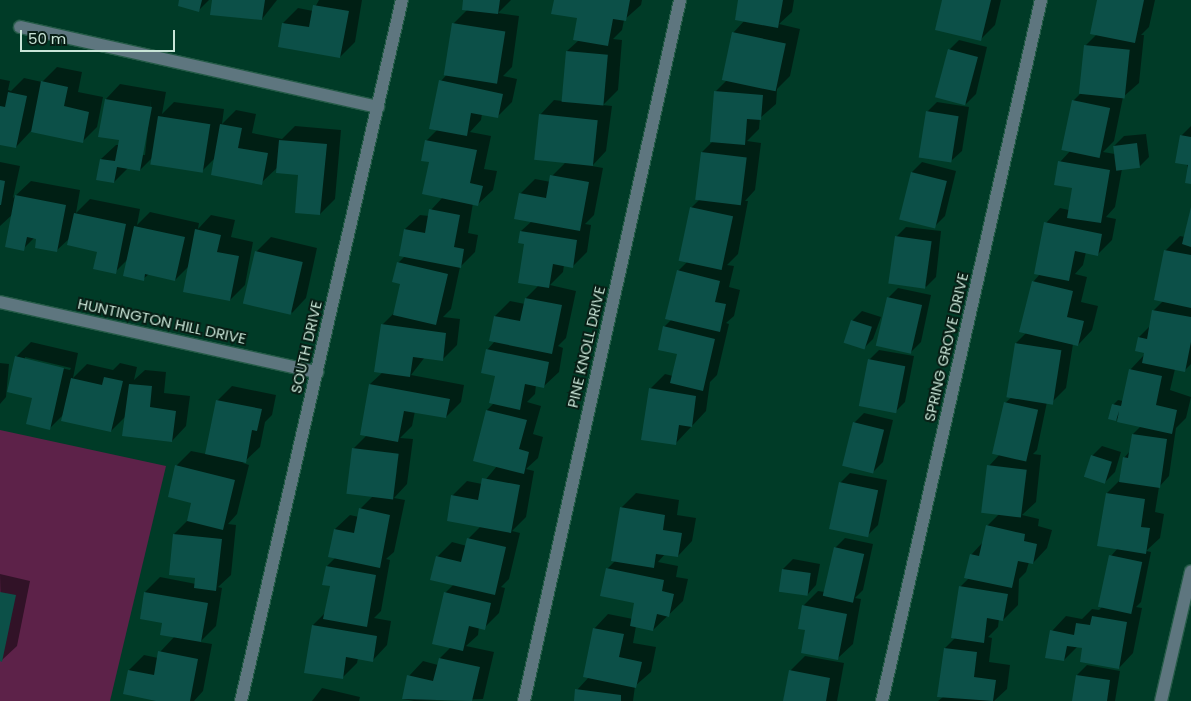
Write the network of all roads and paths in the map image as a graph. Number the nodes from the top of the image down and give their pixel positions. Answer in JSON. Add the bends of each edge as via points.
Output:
{"nodes":[{"id":1,"x":402,"y":0,"type":"edge"},
{"id":2,"x":680,"y":0,"type":"edge"},
{"id":3,"x":1041,"y":0,"type":"edge"},
{"id":4,"x":20,"y":27,"type":"dead end"},
{"id":5,"x":378,"y":107,"type":"junction"},
{"id":6,"x":0,"y":302,"type":"edge"},
{"id":7,"x":317,"y":372,"type":"junction"},
{"id":8,"x":1191,"y":571,"type":"edge"},
{"id":9,"x":241,"y":701,"type":"edge"},
{"id":10,"x":524,"y":701,"type":"edge"},
{"id":11,"x":882,"y":701,"type":"edge"},
{"id":12,"x":1161,"y":701,"type":"edge"}],
"edges":[{"from":1,"to":5,"type":"street","name":"SOUTH DRIVE"},
{"from":2,"to":10,"type":"street","name":"PINE KNOLL DRIVE"},
{"from":3,"to":11,"type":"street","name":"SPRING GROVE DRIVE"},
{"from":4,"to":5,"type":"street"},
{"from":5,"to":7,"type":"street","name":"SOUTH DRIVE"},
{"from":6,"to":7,"type":"street","name":"HUNTINGTON HILL DRIVE"},
{"from":7,"to":9,"type":"street","name":"SOUTH DRIVE"},
{"from":8,"to":12,"type":"street"}]}
